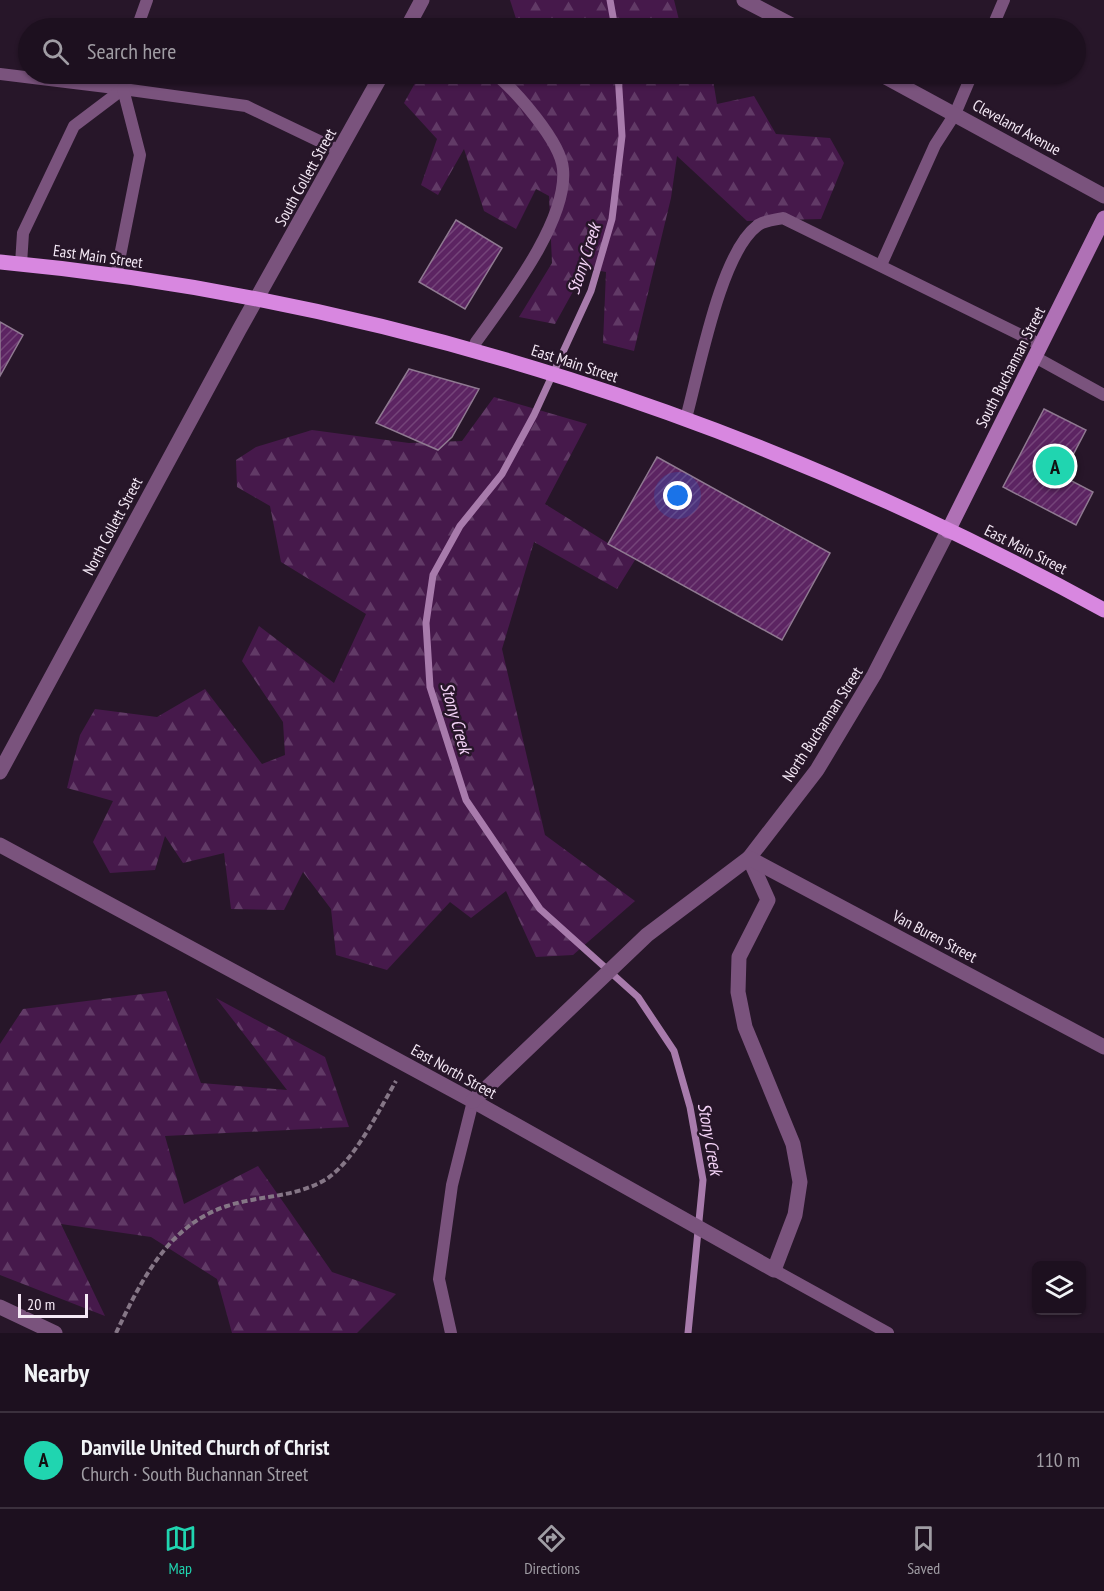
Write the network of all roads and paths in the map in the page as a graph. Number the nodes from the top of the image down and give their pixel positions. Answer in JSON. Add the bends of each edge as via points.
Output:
{"nodes":[{"id":1,"x":147,"y":0,"type":"edge"},
{"id":2,"x":422,"y":0,"type":"edge"},
{"id":3,"x":744,"y":0,"type":"edge"},
{"id":4,"x":1004,"y":0,"type":"edge"},
{"id":5,"x":141,"y":18,"type":"edge"},
{"id":6,"x":412,"y":18,"type":"edge"},
{"id":7,"x":778,"y":18,"type":"edge"},
{"id":8,"x":996,"y":18,"type":"edge"},
{"id":9,"x":0,"y":74,"type":"edge"},
{"id":10,"x":18,"y":76,"type":"edge"},
{"id":11,"x":82,"y":84,"type":"edge"},
{"id":12,"x":124,"y":84,"type":"edge"},
{"id":13,"x":377,"y":84,"type":"edge"},
{"id":14,"x":508,"y":84,"type":"edge"},
{"id":15,"x":899,"y":84,"type":"edge"},
{"id":16,"x":968,"y":84,"type":"edge"},
{"id":17,"x":123,"y":89,"type":"junction"},
{"id":18,"x":955,"y":114,"type":"junction"},
{"id":19,"x":340,"y":151,"type":"junction"},
{"id":20,"x":1104,"y":196,"type":"edge"},
{"id":21,"x":1104,"y":218,"type":"edge"},
{"id":22,"x":0,"y":262,"type":"edge"},
{"id":23,"x":21,"y":264,"type":"junction"},
{"id":24,"x":881,"y":265,"type":"junction"},
{"id":25,"x":116,"y":276,"type":"junction"},
{"id":26,"x":258,"y":298,"type":"junction"},
{"id":27,"x":473,"y":351,"type":"junction"},
{"id":28,"x":1038,"y":351,"type":"junction"},
{"id":29,"x":1104,"y":395,"type":"edge"},
{"id":30,"x":686,"y":418,"type":"junction"},
{"id":31,"x":948,"y":531,"type":"junction"},
{"id":32,"x":1104,"y":609,"type":"edge"},
{"id":33,"x":0,"y":772,"type":"edge"},
{"id":34,"x":0,"y":845,"type":"edge"},
{"id":35,"x":749,"y":858,"type":"junction"},
{"id":36,"x":1104,"y":1047,"type":"edge"},
{"id":37,"x":405,"y":1064,"type":"junction"},
{"id":38,"x":473,"y":1101,"type":"junction"},
{"id":39,"x":774,"y":1270,"type":"junction"},
{"id":40,"x":0,"y":1307,"type":"edge"},
{"id":41,"x":55,"y":1333,"type":"edge"},
{"id":42,"x":116,"y":1333,"type":"edge"},
{"id":43,"x":451,"y":1333,"type":"edge"},
{"id":44,"x":888,"y":1333,"type":"edge"}],
"edges":[{"from":1,"to":5,"type":"lane"},
{"from":2,"to":6,"type":"street"},
{"from":3,"to":7,"type":"street"},
{"from":4,"to":8,"type":"lane"},
{"from":9,"to":10,"type":"lane"},
{"from":11,"to":17,"type":"lane"},
{"from":12,"to":17,"type":"lane"},
{"from":13,"to":19,"type":"street","name":"South Collett Street"},
{"from":14,"to":27,"type":"lane","via":[[548,133],[563,167],[562,198],[536,253]]},
{"from":15,"to":18,"type":"street","name":"Cleveland Avenue"},
{"from":16,"to":18,"type":"lane"},
{"from":17,"to":19,"type":"lane","via":[[246,106]]},
{"from":17,"to":23,"type":"lane","via":[[74,126],[23,233]]},
{"from":17,"to":25,"type":"lane","via":[[140,155]]},
{"from":18,"to":20,"type":"street","name":"Cleveland Avenue"},
{"from":18,"to":24,"type":"lane","via":[[935,145]]},
{"from":19,"to":26,"type":"street","name":"South Collett Street"},
{"from":21,"to":28,"type":"street","name":"South Buchannan Street"},
{"from":22,"to":23,"type":"main road","name":"East Main Street"},
{"from":23,"to":25,"type":"main road","name":"East Main Street"},
{"from":24,"to":28,"type":"lane"},
{"from":24,"to":30,"type":"lane","via":[[783,218],[757,225],[740,247],[722,288]]},
{"from":25,"to":26,"type":"main road","name":"East Main Street"},
{"from":26,"to":27,"type":"main road","name":"East Main Street","via":[[413,333]]},
{"from":26,"to":33,"type":"street","name":"North Collett Street"},
{"from":27,"to":30,"type":"main road","name":"East Main Street"},
{"from":28,"to":29,"type":"lane"},
{"from":28,"to":31,"type":"street","name":"South Buchannan Street"},
{"from":30,"to":31,"type":"main road","name":"East Main Street"},
{"from":31,"to":32,"type":"main road","name":"East Main Street","via":[[1004,554]]},
{"from":31,"to":35,"type":"street","name":"North Buchannan Street","via":[[874,675],[817,770]]},
{"from":34,"to":37,"type":"street","name":"East North Street"},
{"from":35,"to":36,"type":"street","name":"Van Buren Street"},
{"from":35,"to":38,"type":"street","name":"North Buchannan Street","via":[[647,935]]},
{"from":35,"to":39,"type":"street","via":[[768,900],[738,957],[738,992],[745,1027],[793,1144],[800,1182],[795,1215]]},
{"from":37,"to":38,"type":"street","name":"East North Street"},
{"from":37,"to":42,"type":"path","via":[[362,1141],[328,1177],[291,1194],[227,1206],[184,1227],[140,1283]]},
{"from":38,"to":39,"type":"street","name":"East North Street"},
{"from":38,"to":43,"type":"lane","via":[[452,1185],[439,1279]]},
{"from":39,"to":44,"type":"lane","name":"East North Street"},
{"from":40,"to":41,"type":"street"}]}
